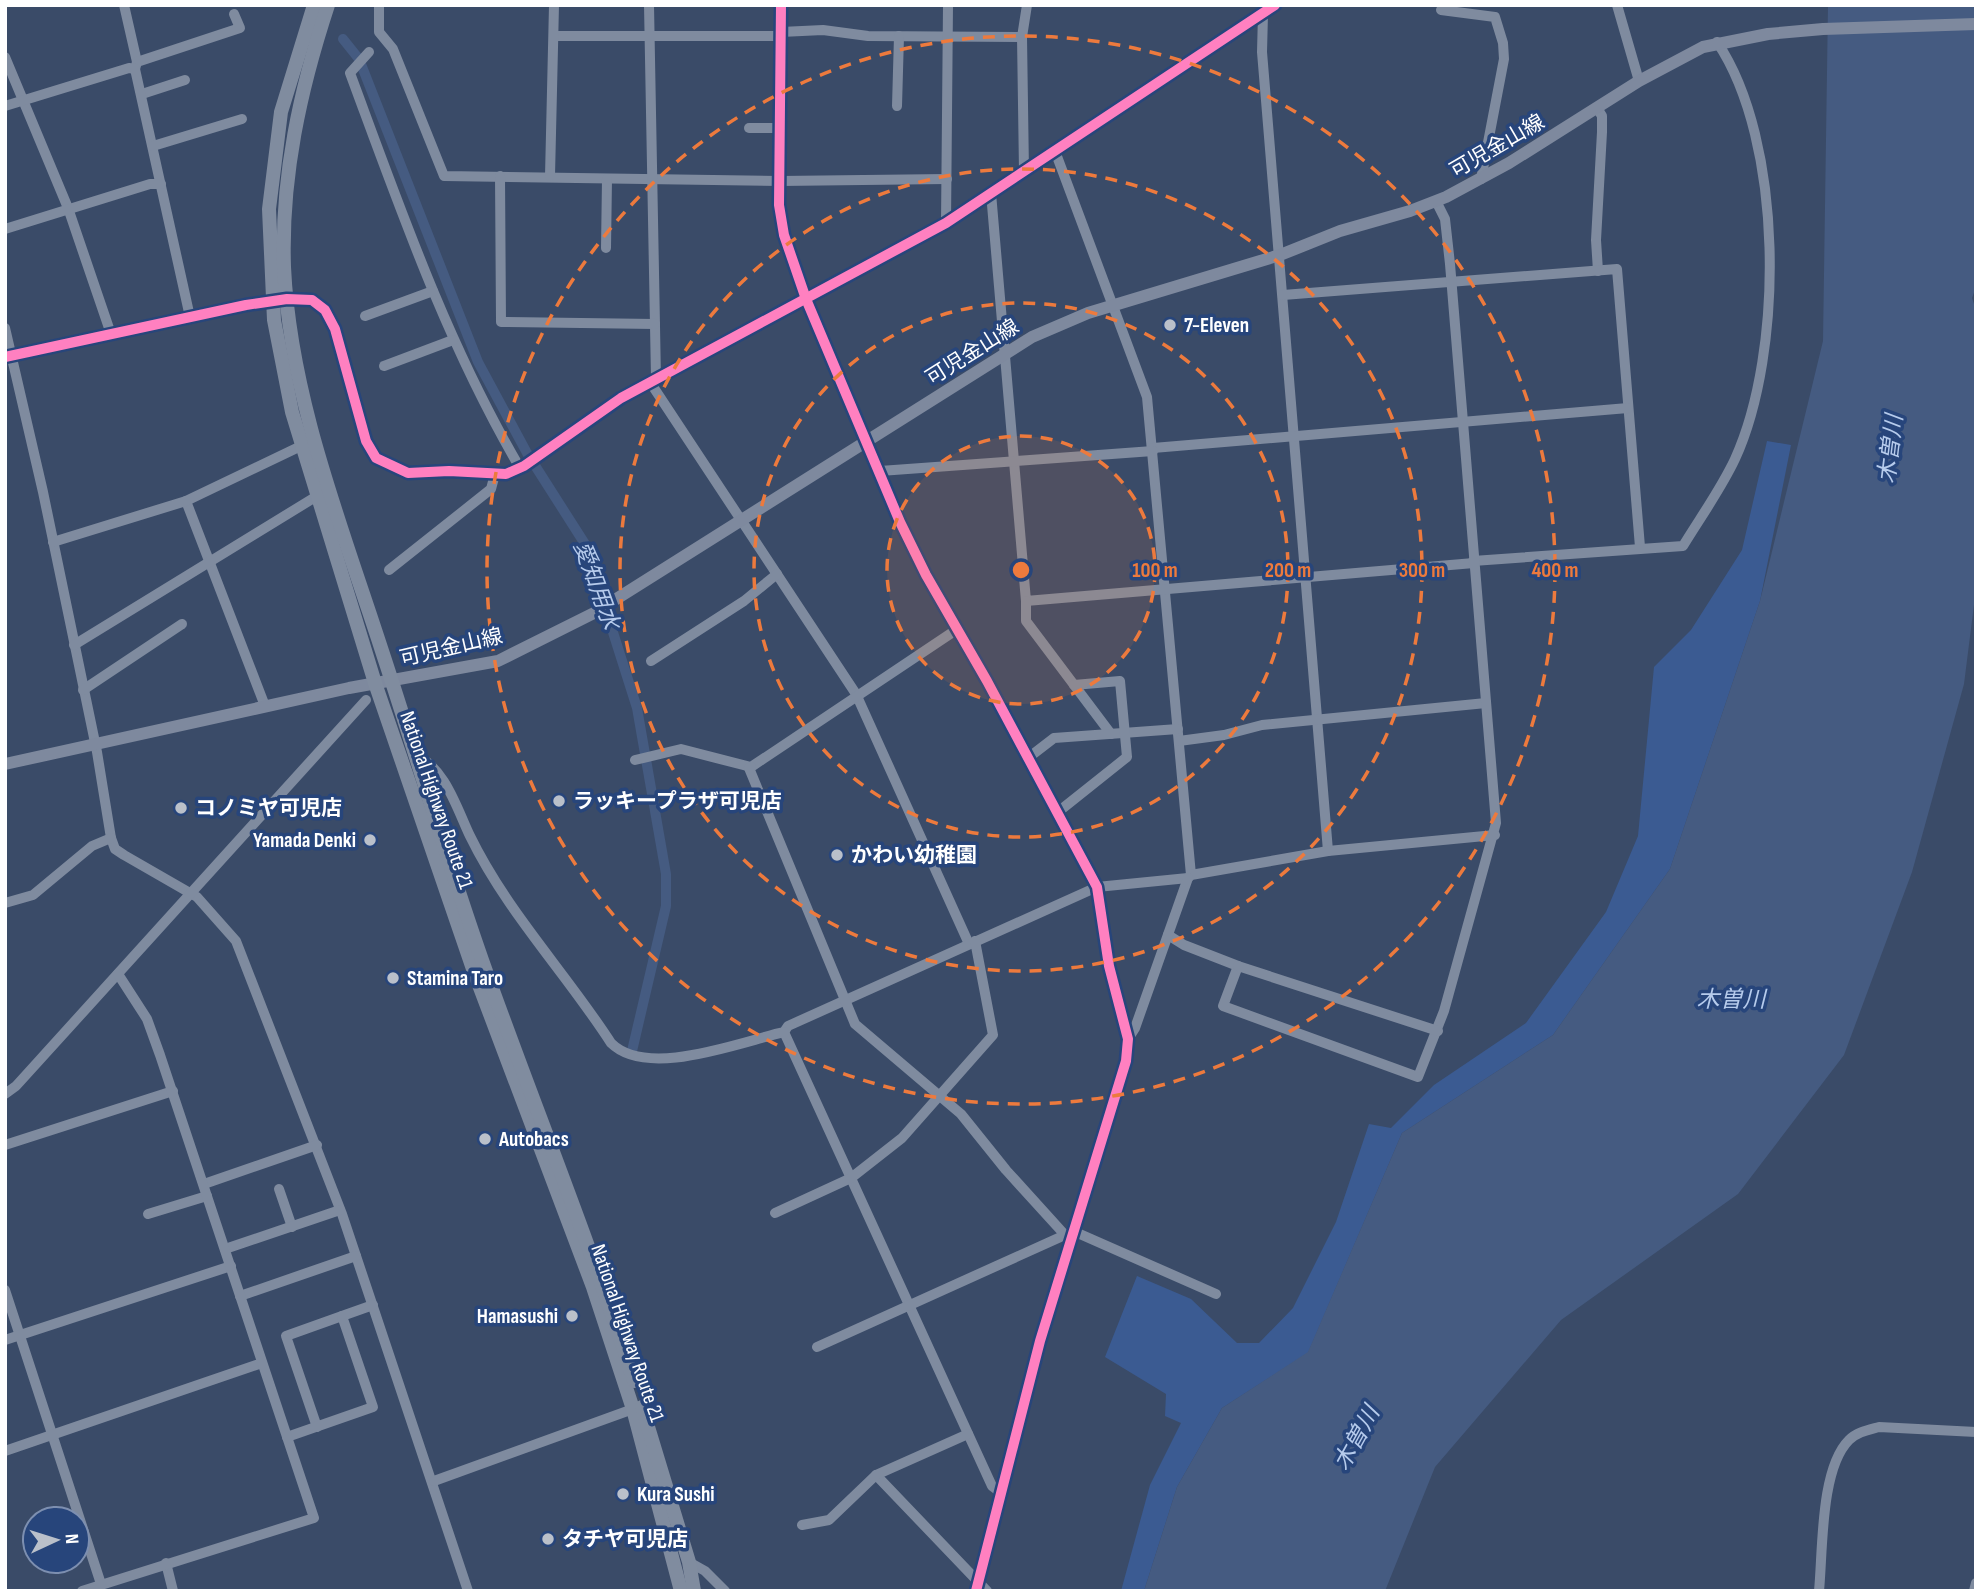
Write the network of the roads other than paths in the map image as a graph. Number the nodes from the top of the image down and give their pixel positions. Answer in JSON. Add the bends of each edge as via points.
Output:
{"nodes":[{"id":1,"x":124,"y":5,"type":"edge"},
{"id":2,"x":314,"y":5,"type":"edge"},
{"id":3,"x":328,"y":5,"type":"edge"},
{"id":4,"x":379,"y":5,"type":"edge"},
{"id":5,"x":554,"y":5,"type":"edge"},
{"id":6,"x":649,"y":5,"type":"edge"},
{"id":7,"x":781,"y":5,"type":"edge"},
{"id":8,"x":948,"y":5,"type":"edge"},
{"id":9,"x":1027,"y":5,"type":"edge"},
{"id":10,"x":1621,"y":6,"type":"edge"},
{"id":11,"x":1270,"y":8,"type":"edge"},
{"id":12,"x":1441,"y":10,"type":"dead end"},
{"id":13,"x":234,"y":14,"type":"dead end"},
{"id":14,"x":1976,"y":24,"type":"edge"},
{"id":15,"x":781,"y":34,"type":"junction"},
{"id":16,"x":554,"y":36,"type":"junction"},
{"id":17,"x":648,"y":36,"type":"junction"},
{"id":18,"x":899,"y":36,"type":"junction"},
{"id":19,"x":948,"y":36,"type":"junction"},
{"id":20,"x":1023,"y":37,"type":"junction"},
{"id":21,"x":1717,"y":42,"type":"junction"},
{"id":22,"x":367,"y":54,"type":"dead end"},
{"id":23,"x":5,"y":57,"type":"edge"},
{"id":24,"x":136,"y":66,"type":"junction"},
{"id":25,"x":185,"y":80,"type":"dead end"},
{"id":26,"x":1639,"y":81,"type":"junction"},
{"id":27,"x":142,"y":94,"type":"junction"},
{"id":28,"x":23,"y":100,"type":"junction"},
{"id":29,"x":5,"y":106,"type":"edge"},
{"id":30,"x":897,"y":106,"type":"dead end"},
{"id":31,"x":1597,"y":108,"type":"junction"},
{"id":32,"x":242,"y":119,"type":"dead end"},
{"id":33,"x":749,"y":128,"type":"dead end"},
{"id":34,"x":779,"y":128,"type":"junction"},
{"id":35,"x":153,"y":146,"type":"junction"},
{"id":36,"x":1055,"y":151,"type":"junction"},
{"id":37,"x":1024,"y":172,"type":"junction"},
{"id":38,"x":500,"y":176,"type":"junction"},
{"id":39,"x":550,"y":176,"type":"junction"},
{"id":40,"x":607,"y":179,"type":"junction"},
{"id":41,"x":1481,"y":179,"type":"junction"},
{"id":42,"x":653,"y":180,"type":"junction"},
{"id":43,"x":947,"y":180,"type":"junction"},
{"id":44,"x":780,"y":181,"type":"junction"},
{"id":45,"x":161,"y":184,"type":"junction"},
{"id":46,"x":991,"y":193,"type":"junction"},
{"id":47,"x":1436,"y":201,"type":"junction"},
{"id":48,"x":68,"y":208,"type":"junction"},
{"id":49,"x":946,"y":223,"type":"junction"},
{"id":50,"x":5,"y":229,"type":"edge"},
{"id":51,"x":606,"y":248,"type":"dead end"},
{"id":52,"x":1280,"y":255,"type":"junction"},
{"id":53,"x":1598,"y":271,"type":"junction"},
{"id":54,"x":1451,"y":283,"type":"junction"},
{"id":55,"x":433,"y":291,"type":"junction"},
{"id":56,"x":1283,"y":295,"type":"junction"},
{"id":57,"x":287,"y":299,"type":"junction"},
{"id":58,"x":806,"y":299,"type":"junction"},
{"id":59,"x":272,"y":301,"type":"junction"},
{"id":60,"x":1114,"y":306,"type":"junction"},
{"id":61,"x":365,"y":316,"type":"dead end"},
{"id":62,"x":190,"y":317,"type":"junction"},
{"id":63,"x":655,"y":324,"type":"junction"},
{"id":64,"x":5,"y":328,"type":"edge"},
{"id":65,"x":111,"y":334,"type":"junction"},
{"id":66,"x":453,"y":340,"type":"junction"},
{"id":67,"x":1004,"y":353,"type":"junction"},
{"id":68,"x":9,"y":356,"type":"edge"},
{"id":69,"x":384,"y":366,"type":"dead end"},
{"id":70,"x":653,"y":380,"type":"junction"},
{"id":71,"x":1628,"y":408,"type":"junction"},
{"id":72,"x":1463,"y":422,"type":"junction"},
{"id":73,"x":1294,"y":437,"type":"junction"},
{"id":74,"x":867,"y":441,"type":"junction"},
{"id":75,"x":301,"y":446,"type":"junction"},
{"id":76,"x":1153,"y":449,"type":"junction"},
{"id":77,"x":1013,"y":462,"type":"junction"},
{"id":78,"x":522,"y":467,"type":"junction"},
{"id":79,"x":880,"y":471,"type":"junction"},
{"id":80,"x":495,"y":474,"type":"junction"},
{"id":81,"x":317,"y":496,"type":"junction"},
{"id":82,"x":186,"y":501,"type":"junction"},
{"id":83,"x":742,"y":519,"type":"junction"},
{"id":84,"x":53,"y":542,"type":"junction"},
{"id":85,"x":1640,"y":547,"type":"junction"},
{"id":86,"x":208,"y":562,"type":"junction"},
{"id":87,"x":1474,"y":562,"type":"junction"},
{"id":88,"x":389,"y":570,"type":"dead end"},
{"id":89,"x":777,"y":574,"type":"junction"},
{"id":90,"x":1306,"y":578,"type":"junction"},
{"id":91,"x":1166,"y":588,"type":"junction"},
{"id":92,"x":1026,"y":601,"type":"junction"},
{"id":93,"x":182,"y":624,"type":"dead end"},
{"id":94,"x":956,"y":630,"type":"junction"},
{"id":95,"x":74,"y":645,"type":"junction"},
{"id":96,"x":651,"y":661,"type":"dead end"},
{"id":97,"x":391,"y":680,"type":"junction"},
{"id":98,"x":374,"y":683,"type":"junction"},
{"id":99,"x":1074,"y":685,"type":"junction"},
{"id":100,"x":83,"y":691,"type":"junction"},
{"id":101,"x":856,"y":694,"type":"junction"},
{"id":102,"x":366,"y":700,"type":"dead end"},
{"id":103,"x":1486,"y":703,"type":"junction"},
{"id":104,"x":265,"y":706,"type":"junction"},
{"id":105,"x":1318,"y":719,"type":"junction"},
{"id":106,"x":1178,"y":729,"type":"junction"},
{"id":107,"x":1125,"y":733,"type":"junction"},
{"id":108,"x":1111,"y":734,"type":"junction"},
{"id":109,"x":1178,"y":741,"type":"junction"},
{"id":110,"x":95,"y":743,"type":"junction"},
{"id":111,"x":415,"y":755,"type":"junction"},
{"id":112,"x":1028,"y":758,"type":"junction"},
{"id":113,"x":635,"y":760,"type":"dead end"},
{"id":114,"x":5,"y":764,"type":"edge"},
{"id":115,"x":751,"y":767,"type":"junction"},
{"id":116,"x":1058,"y":813,"type":"junction"},
{"id":117,"x":1495,"y":835,"type":"junction"},
{"id":118,"x":111,"y":838,"type":"junction"},
{"id":119,"x":1328,"y":851,"type":"junction"},
{"id":120,"x":1190,"y":876,"type":"junction"},
{"id":121,"x":1097,"y":887,"type":"junction"},
{"id":122,"x":190,"y":894,"type":"junction"},
{"id":123,"x":5,"y":903,"type":"edge"},
{"id":124,"x":1168,"y":935,"type":"junction"},
{"id":125,"x":972,"y":942,"type":"junction"},
{"id":126,"x":1238,"y":967,"type":"junction"},
{"id":127,"x":118,"y":974,"type":"junction"},
{"id":128,"x":847,"y":1001,"type":"junction"},
{"id":129,"x":784,"y":1031,"type":"junction"},
{"id":130,"x":1438,"y":1031,"type":"junction"},
{"id":131,"x":1128,"y":1039,"type":"junction"},
{"id":132,"x":173,"y":1091,"type":"junction"},
{"id":133,"x":5,"y":1094,"type":"edge"},
{"id":134,"x":940,"y":1097,"type":"junction"},
{"id":135,"x":5,"y":1144,"type":"edge"},
{"id":136,"x":317,"y":1145,"type":"junction"},
{"id":137,"x":850,"y":1178,"type":"junction"},
{"id":138,"x":204,"y":1184,"type":"junction"},
{"id":139,"x":279,"y":1189,"type":"dead end"},
{"id":140,"x":207,"y":1196,"type":"junction"},
{"id":141,"x":340,"y":1210,"type":"junction"},
{"id":142,"x":775,"y":1213,"type":"dead end"},
{"id":143,"x":148,"y":1214,"type":"dead end"},
{"id":144,"x":292,"y":1227,"type":"junction"},
{"id":145,"x":1070,"y":1235,"type":"junction"},
{"id":146,"x":225,"y":1249,"type":"junction"},
{"id":147,"x":356,"y":1256,"type":"junction"},
{"id":148,"x":231,"y":1266,"type":"junction"},
{"id":149,"x":5,"y":1290,"type":"edge"},
{"id":150,"x":1216,"y":1294,"type":"dead end"},
{"id":151,"x":240,"y":1296,"type":"junction"},
{"id":152,"x":373,"y":1305,"type":"junction"},
{"id":153,"x":909,"y":1306,"type":"junction"},
{"id":154,"x":342,"y":1316,"type":"junction"},
{"id":155,"x":20,"y":1335,"type":"junction"},
{"id":156,"x":5,"y":1340,"type":"edge"},
{"id":157,"x":817,"y":1347,"type":"dead end"},
{"id":158,"x":262,"y":1363,"type":"junction"},
{"id":159,"x":633,"y":1409,"type":"junction"},
{"id":160,"x":317,"y":1427,"type":"junction"},
{"id":161,"x":1976,"y":1432,"type":"edge"},
{"id":162,"x":53,"y":1434,"type":"junction"},
{"id":163,"x":968,"y":1434,"type":"junction"},
{"id":164,"x":286,"y":1437,"type":"junction"},
{"id":165,"x":5,"y":1451,"type":"edge"},
{"id":166,"x":876,"y":1475,"type":"junction"},
{"id":167,"x":434,"y":1481,"type":"junction"},
{"id":168,"x":1000,"y":1492,"type":"junction"},
{"id":169,"x":802,"y":1525,"type":"dead end"},
{"id":170,"x":689,"y":1562,"type":"junction"},
{"id":171,"x":166,"y":1563,"type":"junction"},
{"id":172,"x":1976,"y":1583,"type":"edge"},
{"id":173,"x":102,"y":1584,"type":"junction"},
{"id":174,"x":977,"y":1586,"type":"edge"},
{"id":175,"x":82,"y":1591,"type":"edge"},
{"id":176,"x":173,"y":1591,"type":"edge"},
{"id":177,"x":468,"y":1591,"type":"edge"},
{"id":178,"x":681,"y":1591,"type":"edge"},
{"id":179,"x":694,"y":1591,"type":"edge"},
{"id":180,"x":725,"y":1591,"type":"edge"},
{"id":181,"x":987,"y":1591,"type":"edge"},
{"id":182,"x":1819,"y":1591,"type":"edge"},
{"id":183,"x":1974,"y":1591,"type":"edge"}],
"edges":[{"from":1,"to":24,"type":"street"},
{"from":2,"to":59,"type":"highway","name":"National Highway Route 21","via":[[281,112],[275,151],[269,209]]},
{"from":3,"to":57,"type":"highway","name":"National Highway Route 21","via":[[306,74],[291,155],[284,237]]},
{"from":4,"to":38,"type":"street","via":[[379,32],[398,59],[441,172],[444,176]]},
{"from":5,"to":16,"type":"street"},
{"from":6,"to":17,"type":"street"},
{"from":7,"to":15,"type":"street"},
{"from":8,"to":19,"type":"street"},
{"from":9,"to":20,"type":"street"},
{"from":10,"to":26,"type":"street"},
{"from":11,"to":36,"type":"street"},
{"from":11,"to":52,"type":"street","via":[[1262,52]]},
{"from":12,"to":41,"type":"street","via":[[1495,17],[1503,43],[1504,59]]},
{"from":13,"to":24,"type":"street","via":[[240,28]]},
{"from":14,"to":21,"type":"main road","name":"可児金山線","via":[[1823,29]]},
{"from":15,"to":17,"type":"street"},
{"from":15,"to":18,"type":"street","via":[[822,30]]},
{"from":15,"to":34,"type":"street"},
{"from":16,"to":17,"type":"street"},
{"from":16,"to":39,"type":"street"},
{"from":17,"to":42,"type":"street"},
{"from":18,"to":19,"type":"street"},
{"from":18,"to":30,"type":"street"},
{"from":19,"to":20,"type":"street"},
{"from":19,"to":43,"type":"street"},
{"from":20,"to":37,"type":"street"},
{"from":21,"to":26,"type":"main road","name":"可児金山線"},
{"from":21,"to":85,"type":"street","via":[[1733,65],[1767,195],[1769,283],[1761,369],[1734,460],[1683,546]]},
{"from":22,"to":55,"type":"street","via":[[350,73]]},
{"from":23,"to":28,"type":"street"},
{"from":24,"to":27,"type":"street"},
{"from":24,"to":28,"type":"street"},
{"from":25,"to":27,"type":"street"},
{"from":26,"to":31,"type":"main road","name":"可児金山線"},
{"from":27,"to":35,"type":"street"},
{"from":28,"to":29,"type":"street"},
{"from":28,"to":48,"type":"street"},
{"from":31,"to":41,"type":"main road","name":"可児金山線"},
{"from":31,"to":53,"type":"street","via":[[1602,116]]},
{"from":32,"to":35,"type":"street"},
{"from":33,"to":34,"type":"street"},
{"from":34,"to":44,"type":"street"},
{"from":35,"to":45,"type":"street"},
{"from":36,"to":37,"type":"street"},
{"from":36,"to":60,"type":"street"},
{"from":37,"to":46,"type":"street"},
{"from":38,"to":39,"type":"street"},
{"from":38,"to":63,"type":"street","via":[[501,322]]},
{"from":39,"to":40,"type":"street"},
{"from":40,"to":42,"type":"street"},
{"from":40,"to":51,"type":"street"},
{"from":41,"to":47,"type":"main road","name":"可児金山線"},
{"from":42,"to":44,"type":"street"},
{"from":42,"to":63,"type":"street"},
{"from":43,"to":44,"type":"street"},
{"from":43,"to":49,"type":"street"},
{"from":44,"to":58,"type":"street","via":[[780,221]]},
{"from":45,"to":48,"type":"street"},
{"from":45,"to":62,"type":"street"},
{"from":46,"to":49,"type":"street"},
{"from":46,"to":67,"type":"street"},
{"from":47,"to":52,"type":"main road","name":"可児金山線","via":[[1340,230]]},
{"from":47,"to":54,"type":"street","via":[[1445,219]]},
{"from":48,"to":50,"type":"street"},
{"from":48,"to":65,"type":"street"},
{"from":49,"to":58,"type":"street"},
{"from":52,"to":56,"type":"street"},
{"from":52,"to":60,"type":"main road","name":"可児金山線"},
{"from":53,"to":54,"type":"street"},
{"from":53,"to":71,"type":"street","via":[[1617,269]]},
{"from":54,"to":56,"type":"street"},
{"from":54,"to":72,"type":"street"},
{"from":55,"to":61,"type":"street"},
{"from":55,"to":66,"type":"street"},
{"from":56,"to":73,"type":"street"},
{"from":57,"to":59,"type":"street"},
{"from":57,"to":80,"type":"street","via":[[312,300],[330,317],[366,441],[376,458],[408,473]]},
{"from":57,"to":97,"type":"highway","name":"National Highway Route 21","via":[[307,409]]},
{"from":58,"to":70,"type":"street"},
{"from":58,"to":74,"type":"street"},
{"from":59,"to":62,"type":"street"},
{"from":59,"to":75,"type":"highway","name":"National Highway Route 21"},
{"from":60,"to":67,"type":"main road","name":"可児金山線","via":[[1059,324]]},
{"from":60,"to":76,"type":"street","via":[[1147,397]]},
{"from":62,"to":65,"type":"street"},
{"from":63,"to":70,"type":"street"},
{"from":64,"to":68,"type":"street"},
{"from":65,"to":68,"type":"street"},
{"from":66,"to":69,"type":"street"},
{"from":66,"to":78,"type":"street"},
{"from":67,"to":74,"type":"main road","name":"可児金山線"},
{"from":67,"to":77,"type":"street"},
{"from":68,"to":84,"type":"street"},
{"from":70,"to":78,"type":"street"},
{"from":70,"to":83,"type":"street"},
{"from":71,"to":72,"type":"street"},
{"from":71,"to":85,"type":"street"},
{"from":72,"to":73,"type":"street"},
{"from":72,"to":87,"type":"street"},
{"from":73,"to":76,"type":"street"},
{"from":73,"to":90,"type":"street"},
{"from":74,"to":79,"type":"street"},
{"from":74,"to":83,"type":"main road","name":"可児金山線"},
{"from":75,"to":81,"type":"highway","name":"National Highway Route 21"},
{"from":75,"to":82,"type":"street"},
{"from":76,"to":77,"type":"street"},
{"from":76,"to":91,"type":"street"},
{"from":77,"to":79,"type":"street"},
{"from":77,"to":92,"type":"street"},
{"from":78,"to":80,"type":"street"},
{"from":79,"to":94,"type":"street","via":[[920,564]]},
{"from":80,"to":88,"type":"street","via":[[491,489]]},
{"from":81,"to":86,"type":"street"},
{"from":81,"to":98,"type":"highway","name":"National Highway Route 21"},
{"from":82,"to":84,"type":"street"},
{"from":82,"to":86,"type":"street"},
{"from":83,"to":89,"type":"street"},
{"from":83,"to":97,"type":"main road","name":"可児金山線","via":[[594,613],[498,661]]},
{"from":84,"to":95,"type":"street"},
{"from":85,"to":87,"type":"street"},
{"from":86,"to":95,"type":"street"},
{"from":86,"to":104,"type":"street"},
{"from":87,"to":90,"type":"street"},
{"from":87,"to":103,"type":"street"},
{"from":89,"to":96,"type":"street"},
{"from":89,"to":101,"type":"street"},
{"from":90,"to":91,"type":"street"},
{"from":90,"to":105,"type":"street"},
{"from":91,"to":92,"type":"street"},
{"from":91,"to":106,"type":"street"},
{"from":92,"to":99,"type":"street","via":[[1026,621]]},
{"from":93,"to":100,"type":"street"},
{"from":94,"to":101,"type":"street"},
{"from":94,"to":112,"type":"street"},
{"from":95,"to":100,"type":"street"},
{"from":97,"to":98,"type":"main road","name":"可児金山線"},
{"from":97,"to":111,"type":"highway","name":"National Highway Route 21"},
{"from":98,"to":104,"type":"main road","name":"可児金山線"},
{"from":98,"to":159,"type":"highway","name":"National Highway Route 21","via":[[472,969],[593,1287]]},
{"from":99,"to":107,"type":"street","via":[[1120,681]]},
{"from":99,"to":108,"type":"street"},
{"from":100,"to":110,"type":"street"},
{"from":101,"to":115,"type":"street"},
{"from":101,"to":125,"type":"street"},
{"from":102,"to":122,"type":"street"},
{"from":103,"to":105,"type":"street"},
{"from":103,"to":117,"type":"street"},
{"from":104,"to":110,"type":"main road","name":"可児金山線"},
{"from":105,"to":109,"type":"street","via":[[1262,724]]},
{"from":105,"to":119,"type":"street"},
{"from":106,"to":107,"type":"street"},
{"from":106,"to":109,"type":"street"},
{"from":107,"to":108,"type":"street"},
{"from":107,"to":116,"type":"street","via":[[1127,757]]},
{"from":108,"to":112,"type":"street","via":[[1054,738]]},
{"from":109,"to":120,"type":"street"},
{"from":110,"to":114,"type":"main road","name":"可児金山線"},
{"from":110,"to":118,"type":"street"},
{"from":111,"to":129,"type":"street","via":[[441,777],[478,852],[523,923],[620,1052],[671,1059]]},
{"from":111,"to":170,"type":"highway","name":"National Highway Route 21","via":[[483,964],[603,1283]]},
{"from":112,"to":116,"type":"street"},
{"from":113,"to":115,"type":"street","via":[[681,748]]},
{"from":115,"to":128,"type":"street"},
{"from":116,"to":121,"type":"street"},
{"from":117,"to":119,"type":"street"},
{"from":117,"to":130,"type":"street"},
{"from":118,"to":122,"type":"street","via":[[124,855]]},
{"from":118,"to":123,"type":"street","via":[[92,846],[33,895]]},
{"from":119,"to":120,"type":"street"},
{"from":120,"to":121,"type":"street"},
{"from":120,"to":124,"type":"street"},
{"from":121,"to":125,"type":"street"},
{"from":121,"to":131,"type":"street","via":[[1109,966]]},
{"from":122,"to":127,"type":"street"},
{"from":122,"to":136,"type":"street","via":[[236,941]]},
{"from":124,"to":126,"type":"street"},
{"from":124,"to":131,"type":"street"},
{"from":125,"to":128,"type":"street"},
{"from":125,"to":134,"type":"street","via":[[993,1035]]},
{"from":126,"to":130,"type":"street"},
{"from":126,"to":130,"type":"street","via":[[1223,1006],[1418,1077]]},
{"from":127,"to":132,"type":"street","via":[[148,1020]]},
{"from":127,"to":133,"type":"street"},
{"from":128,"to":129,"type":"street"},
{"from":128,"to":134,"type":"street","via":[[863,1034]]},
{"from":129,"to":137,"type":"street"},
{"from":131,"to":145,"type":"street","via":[[1126,1061]]},
{"from":132,"to":135,"type":"street"},
{"from":132,"to":138,"type":"street"},
{"from":134,"to":137,"type":"street","via":[[902,1138]]},
{"from":134,"to":145,"type":"street","via":[[961,1114],[1006,1170]]},
{"from":136,"to":138,"type":"street"},
{"from":136,"to":141,"type":"street"},
{"from":137,"to":142,"type":"street"},
{"from":137,"to":153,"type":"street"},
{"from":138,"to":140,"type":"street"},
{"from":139,"to":144,"type":"street"},
{"from":140,"to":143,"type":"street"},
{"from":140,"to":146,"type":"street"},
{"from":141,"to":144,"type":"street"},
{"from":141,"to":147,"type":"street"},
{"from":144,"to":146,"type":"street"},
{"from":145,"to":150,"type":"street"},
{"from":145,"to":153,"type":"street"},
{"from":145,"to":168,"type":"street"},
{"from":146,"to":148,"type":"street"},
{"from":147,"to":151,"type":"street"},
{"from":147,"to":152,"type":"street"},
{"from":148,"to":151,"type":"street"},
{"from":148,"to":155,"type":"street"},
{"from":149,"to":155,"type":"street"},
{"from":151,"to":158,"type":"street"},
{"from":152,"to":154,"type":"street"},
{"from":152,"to":167,"type":"street"},
{"from":153,"to":157,"type":"street"},
{"from":153,"to":163,"type":"street"},
{"from":154,"to":160,"type":"street","via":[[373,1407]]},
{"from":154,"to":160,"type":"street","via":[[286,1336]]},
{"from":155,"to":156,"type":"street"},
{"from":155,"to":162,"type":"street"},
{"from":158,"to":162,"type":"street"},
{"from":158,"to":164,"type":"street"},
{"from":159,"to":167,"type":"street"},
{"from":159,"to":178,"type":"highway","name":"National Highway Route 21"},
{"from":160,"to":164,"type":"street"},
{"from":161,"to":182,"type":"street","via":[[1879,1427],[1849,1440],[1832,1467]]},
{"from":162,"to":165,"type":"street"},
{"from":162,"to":173,"type":"street"},
{"from":163,"to":166,"type":"street"},
{"from":163,"to":168,"type":"street","via":[[992,1486]]},
{"from":164,"to":171,"type":"street","via":[[314,1518]]},
{"from":166,"to":169,"type":"street","via":[[832,1518]]},
{"from":166,"to":174,"type":"street"},
{"from":167,"to":177,"type":"street"},
{"from":168,"to":174,"type":"street"},
{"from":170,"to":179,"type":"highway","name":"National Highway Route 21"},
{"from":170,"to":180,"type":"street"},
{"from":171,"to":173,"type":"street"},
{"from":171,"to":176,"type":"street"},
{"from":172,"to":183,"type":"street"},
{"from":173,"to":175,"type":"street"},
{"from":174,"to":181,"type":"street"}]}
